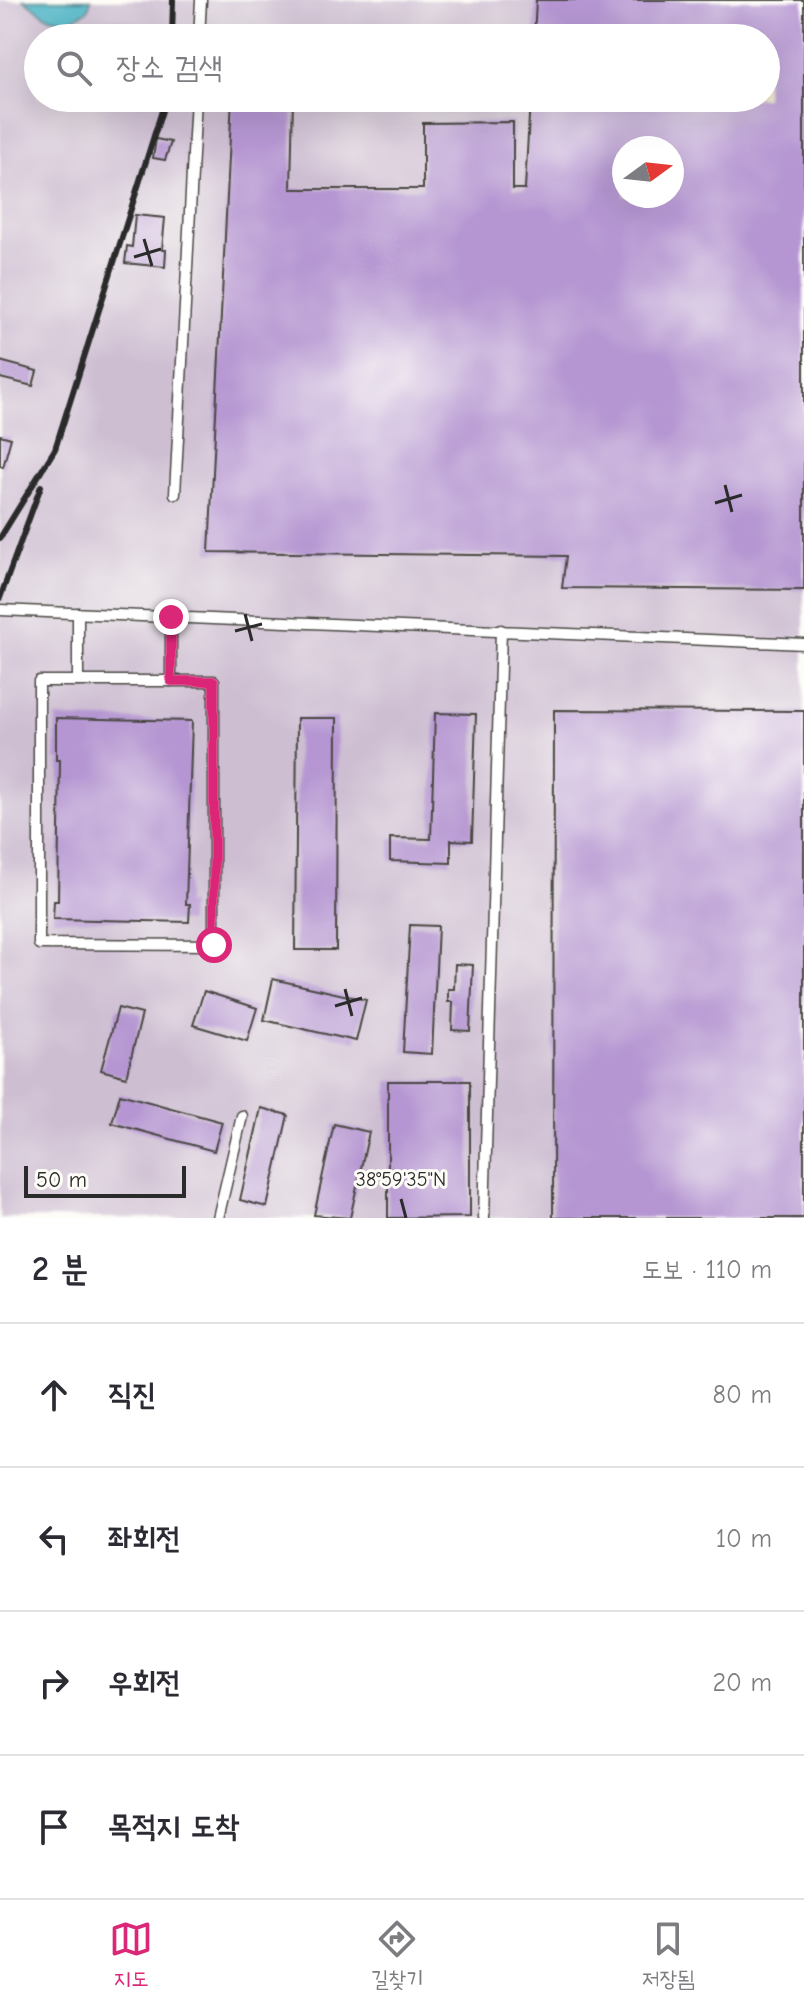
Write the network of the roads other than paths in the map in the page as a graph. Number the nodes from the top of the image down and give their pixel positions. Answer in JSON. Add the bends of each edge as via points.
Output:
{"nodes":[{"id":1,"x":201,"y":0,"type":"edge"},
{"id":2,"x":200,"y":24,"type":"edge"},
{"id":3,"x":195,"y":112,"type":"edge"},
{"id":4,"x":175,"y":494,"type":"dead end"},
{"id":5,"x":0,"y":610,"type":"edge"},
{"id":6,"x":78,"y":613,"type":"junction"},
{"id":7,"x":171,"y":617,"type":"junction"},
{"id":8,"x":501,"y":630,"type":"junction"},
{"id":9,"x":804,"y":644,"type":"edge"},
{"id":10,"x":78,"y":681,"type":"junction"},
{"id":11,"x":171,"y":681,"type":"junction"},
{"id":12,"x":242,"y":1116,"type":"dead end"},
{"id":13,"x":218,"y":1218,"type":"edge"},
{"id":14,"x":484,"y":1218,"type":"edge"}],
"edges":[{"from":1,"to":2,"type":"lane"},
{"from":3,"to":4,"type":"lane"},
{"from":5,"to":6,"type":"lane"},
{"from":6,"to":7,"type":"lane"},
{"from":6,"to":10,"type":"lane"},
{"from":7,"to":8,"type":"lane"},
{"from":7,"to":11,"type":"lane"},
{"from":8,"to":9,"type":"lane"},
{"from":8,"to":14,"type":"lane"},
{"from":10,"to":11,"type":"lane"},
{"from":10,"to":11,"type":"lane","via":[[39,681],[39,944],[214,945],[214,681]]},
{"from":12,"to":13,"type":"lane"}]}
